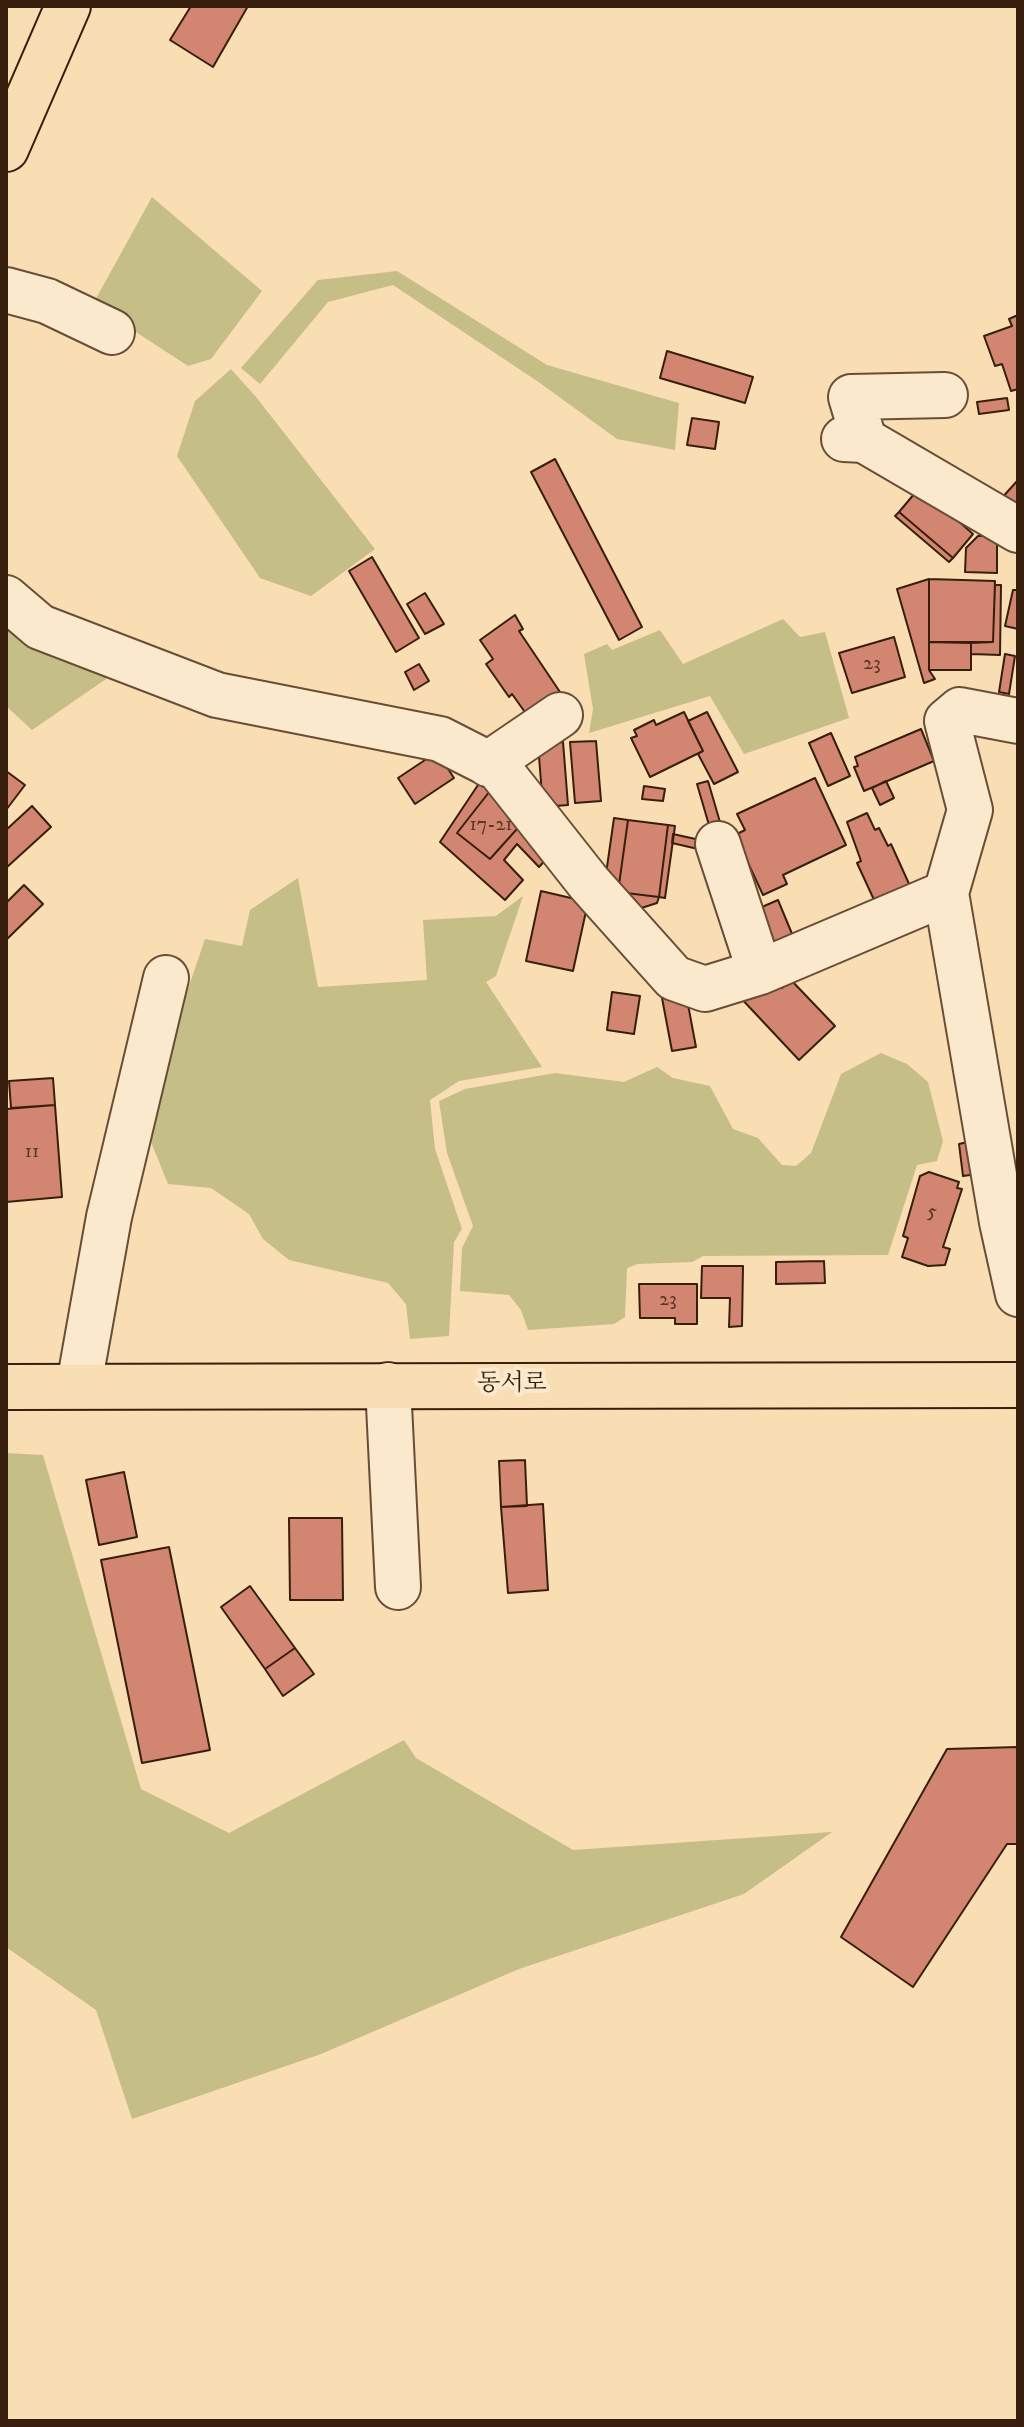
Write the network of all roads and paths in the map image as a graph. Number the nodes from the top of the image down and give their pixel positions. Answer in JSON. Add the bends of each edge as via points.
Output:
{"nodes":[{"id":1,"x":68,"y":6,"type":"edge"},
{"id":2,"x":6,"y":149,"type":"edge"},
{"id":3,"x":6,"y":290,"type":"edge"},
{"id":4,"x":112,"y":332,"type":"dead end"},
{"id":5,"x":945,"y":395,"type":"dead end"},
{"id":6,"x":1018,"y":530,"type":"edge"},
{"id":7,"x":6,"y":598,"type":"edge"},
{"id":8,"x":560,"y":715,"type":"dead end"},
{"id":9,"x":1018,"y":721,"type":"edge"},
{"id":10,"x":488,"y":764,"type":"junction"},
{"id":11,"x":718,"y":844,"type":"dead end"},
{"id":12,"x":946,"y":893,"type":"junction"},
{"id":13,"x":760,"y":972,"type":"junction"},
{"id":14,"x":166,"y":978,"type":"dead end"},
{"id":15,"x":1018,"y":1294,"type":"edge"},
{"id":16,"x":79,"y":1385,"type":"junction"},
{"id":17,"x":388,"y":1385,"type":"junction"},
{"id":18,"x":1018,"y":1385,"type":"edge"},
{"id":19,"x":6,"y":1387,"type":"edge"},
{"id":20,"x":398,"y":1587,"type":"dead end"}],
"edges":[{"from":1,"to":2,"type":"main road"},
{"from":3,"to":4,"type":"street","via":[[47,301]]},
{"from":5,"to":6,"type":"street","via":[[851,397],[854,440]]},
{"from":7,"to":10,"type":"street","via":[[40,627],[217,695],[440,739]]},
{"from":8,"to":10,"type":"street"},
{"from":9,"to":12,"type":"street","via":[[960,710],[947,721],[970,810]]},
{"from":10,"to":13,"type":"street","via":[[499,769],[589,883],[674,978],[705,989]]},
{"from":11,"to":13,"type":"street"},
{"from":12,"to":13,"type":"street"},
{"from":12,"to":15,"type":"street"},
{"from":14,"to":16,"type":"street","via":[[109,1217]]},
{"from":16,"to":17,"type":"main road","name":"동서로"},
{"from":16,"to":19,"type":"main road","name":"동서로"},
{"from":17,"to":18,"type":"main road","name":"동서로"},
{"from":17,"to":20,"type":"street"}]}
